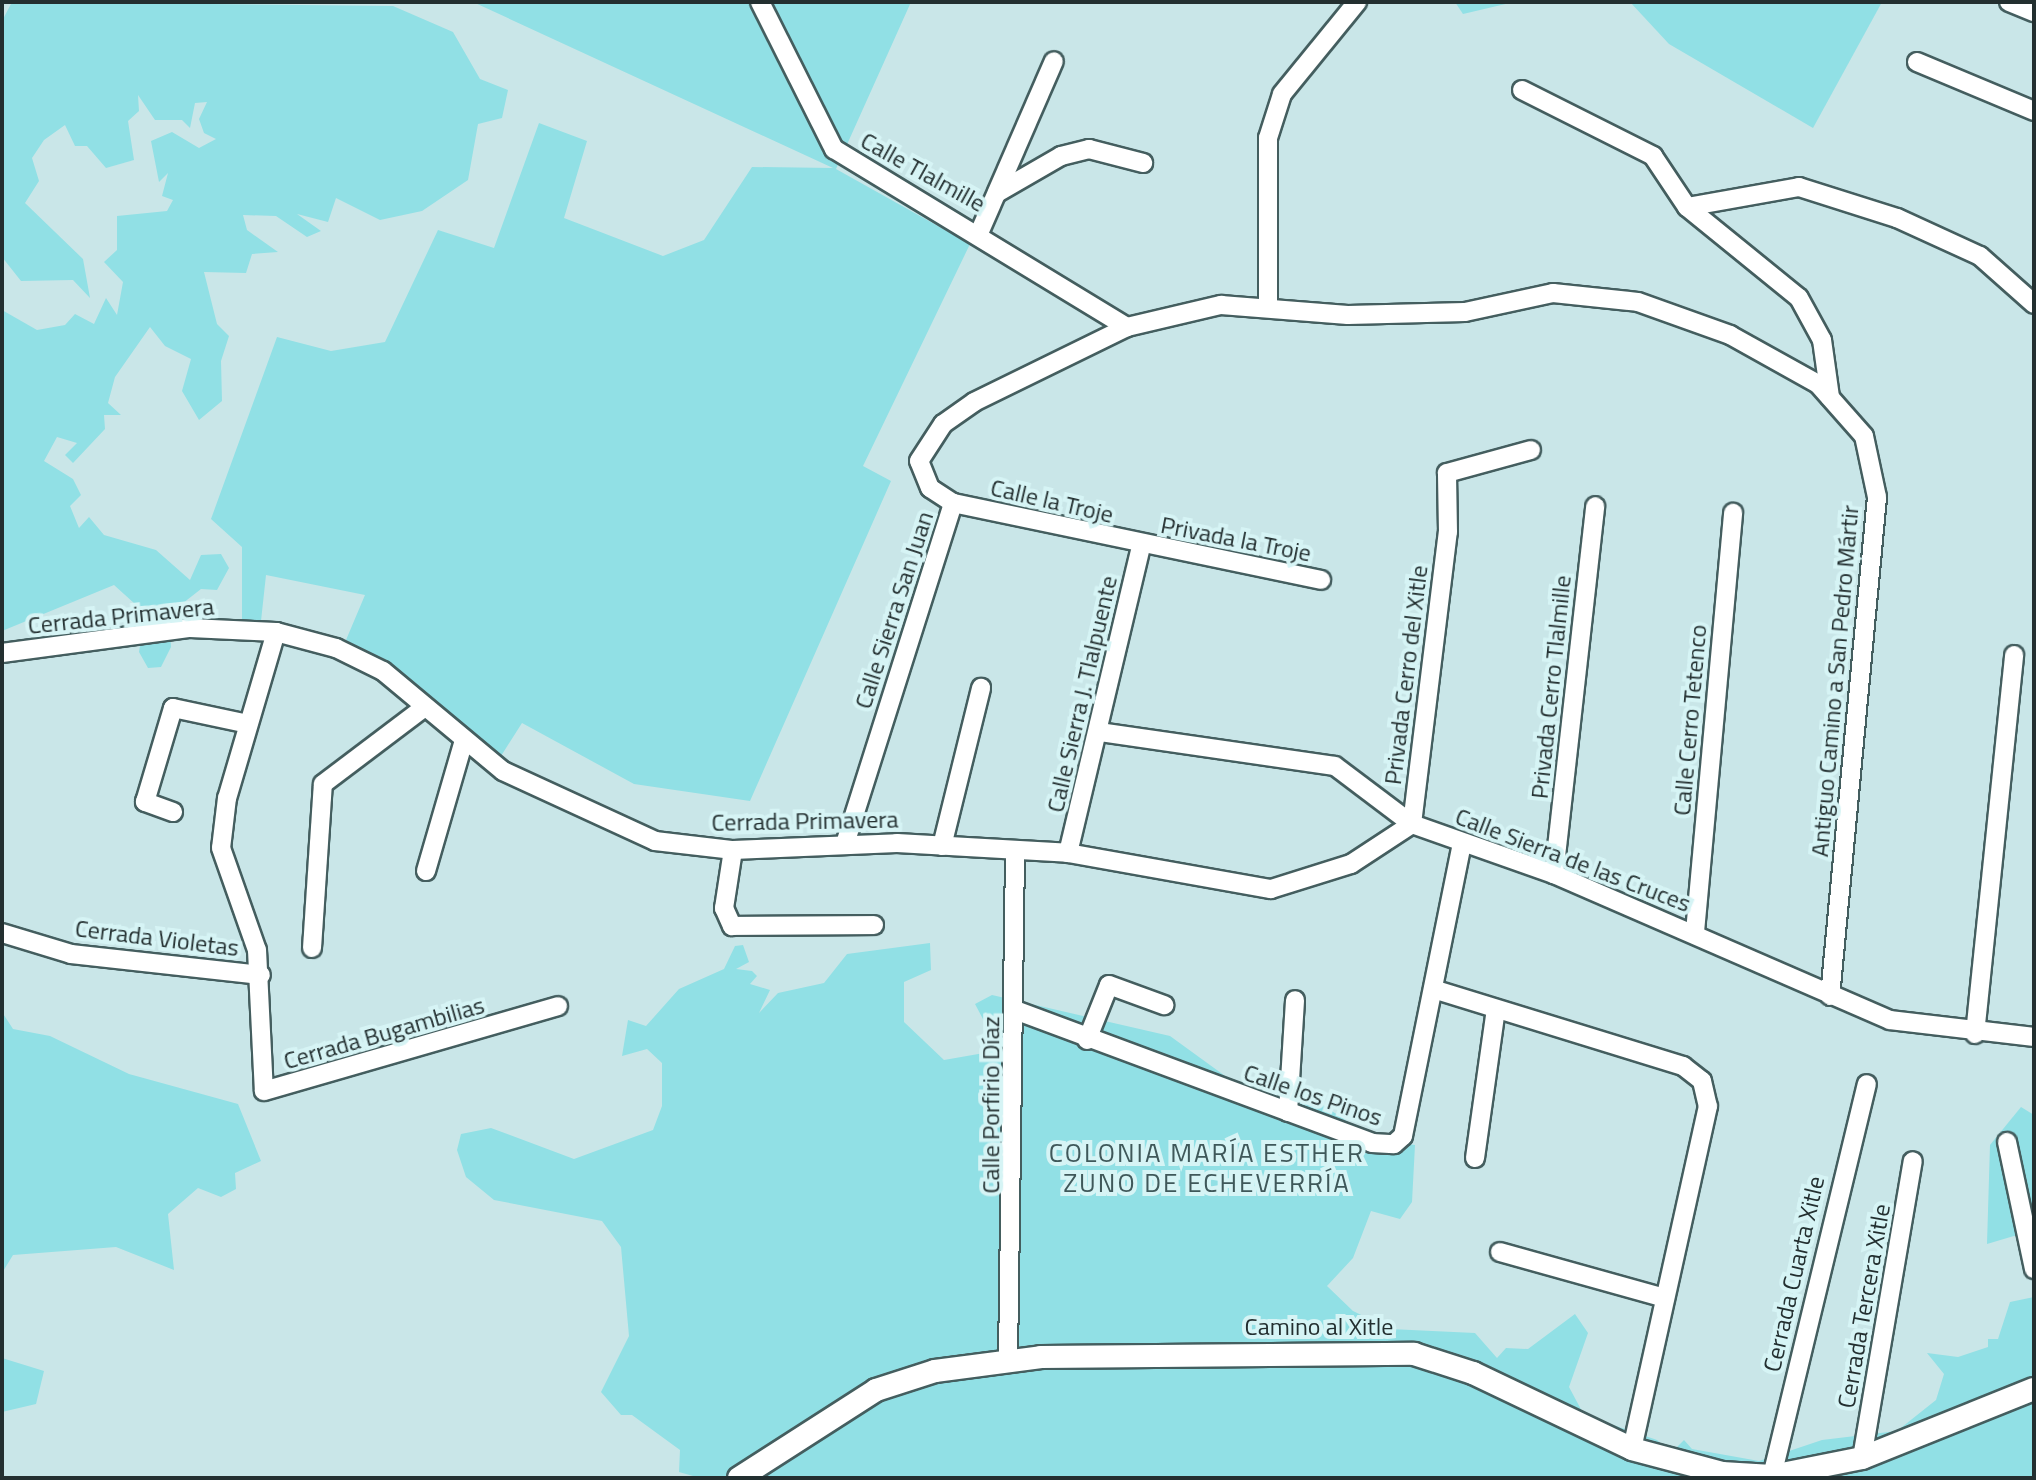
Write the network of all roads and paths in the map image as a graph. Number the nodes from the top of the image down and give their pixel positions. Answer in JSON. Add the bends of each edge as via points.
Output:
{"nodes":[{"id":1,"x":760,"y":2,"type":"edge"},
{"id":2,"x":1357,"y":2,"type":"edge"},
{"id":3,"x":2009,"y":2,"type":"edge"},
{"id":4,"x":2034,"y":12,"type":"edge"},
{"id":5,"x":1054,"y":61,"type":"dead end"},
{"id":6,"x":1917,"y":62,"type":"dead end"},
{"id":7,"x":1522,"y":90,"type":"dead end"},
{"id":8,"x":2034,"y":111,"type":"edge"},
{"id":9,"x":1143,"y":163,"type":"dead end"},
{"id":10,"x":997,"y":193,"type":"junction"},
{"id":11,"x":1687,"y":207,"type":"junction"},
{"id":12,"x":980,"y":231,"type":"junction"},
{"id":13,"x":2034,"y":304,"type":"edge"},
{"id":14,"x":1268,"y":306,"type":"junction"},
{"id":15,"x":1127,"y":327,"type":"junction"},
{"id":16,"x":1830,"y":397,"type":"junction"},
{"id":17,"x":1531,"y":450,"type":"dead end"},
{"id":18,"x":953,"y":503,"type":"junction"},
{"id":19,"x":1595,"y":506,"type":"dead end"},
{"id":20,"x":1733,"y":513,"type":"dead end"},
{"id":21,"x":1141,"y":546,"type":"junction"},
{"id":22,"x":1321,"y":580,"type":"dead end"},
{"id":23,"x":276,"y":632,"type":"junction"},
{"id":24,"x":2,"y":653,"type":"edge"},
{"id":25,"x":2014,"y":655,"type":"dead end"},
{"id":26,"x":981,"y":688,"type":"dead end"},
{"id":27,"x":421,"y":710,"type":"junction"},
{"id":28,"x":248,"y":724,"type":"junction"},
{"id":29,"x":1099,"y":732,"type":"junction"},
{"id":30,"x":463,"y":744,"type":"junction"},
{"id":31,"x":173,"y":812,"type":"dead end"},
{"id":32,"x":1412,"y":824,"type":"junction"},
{"id":33,"x":1462,"y":843,"type":"junction"},
{"id":34,"x":845,"y":844,"type":"junction"},
{"id":35,"x":942,"y":846,"type":"junction"},
{"id":36,"x":733,"y":850,"type":"junction"},
{"id":37,"x":1015,"y":850,"type":"junction"},
{"id":38,"x":1068,"y":853,"type":"junction"},
{"id":39,"x":426,"y":871,"type":"dead end"},
{"id":40,"x":1554,"y":874,"type":"junction"},
{"id":41,"x":874,"y":925,"type":"dead end"},
{"id":42,"x":1695,"y":932,"type":"junction"},
{"id":43,"x":2,"y":933,"type":"edge"},
{"id":44,"x":312,"y":948,"type":"dead end"},
{"id":45,"x":261,"y":975,"type":"junction"},
{"id":46,"x":1433,"y":989,"type":"junction"},
{"id":47,"x":1830,"y":996,"type":"junction"},
{"id":48,"x":1295,"y":1000,"type":"dead end"},
{"id":49,"x":1164,"y":1005,"type":"dead end"},
{"id":50,"x":558,"y":1006,"type":"dead end"},
{"id":51,"x":1496,"y":1009,"type":"junction"},
{"id":52,"x":1015,"y":1010,"type":"junction"},
{"id":53,"x":1975,"y":1034,"type":"junction"},
{"id":54,"x":2034,"y":1037,"type":"edge"},
{"id":55,"x":1087,"y":1040,"type":"junction"},
{"id":56,"x":1867,"y":1084,"type":"dead end"},
{"id":57,"x":1288,"y":1112,"type":"junction"},
{"id":58,"x":2007,"y":1142,"type":"dead end"},
{"id":59,"x":1475,"y":1158,"type":"dead end"},
{"id":60,"x":1913,"y":1161,"type":"dead end"},
{"id":61,"x":1500,"y":1252,"type":"dead end"},
{"id":62,"x":2034,"y":1269,"type":"edge"},
{"id":63,"x":1665,"y":1298,"type":"junction"},
{"id":64,"x":1008,"y":1360,"type":"junction"},
{"id":65,"x":2034,"y":1389,"type":"edge"},
{"id":66,"x":1632,"y":1449,"type":"junction"},
{"id":67,"x":1862,"y":1458,"type":"junction"},
{"id":68,"x":1772,"y":1476,"type":"junction"},
{"id":69,"x":739,"y":1478,"type":"edge"}],
"edges":[{"from":1,"to":12,"type":"street","name":"Calle Tlalmille","via":[[834,149]]},
{"from":2,"to":14,"type":"street","via":[[1282,94],[1268,138]]},
{"from":3,"to":4,"type":"street"},
{"from":5,"to":10,"type":"street"},
{"from":6,"to":8,"type":"street"},
{"from":7,"to":11,"type":"street","via":[[1653,156]]},
{"from":9,"to":10,"type":"street","via":[[1089,149],[1061,156]]},
{"from":10,"to":12,"type":"street"},
{"from":11,"to":13,"type":"street","via":[[1799,187],[1897,218],[1980,256]]},
{"from":11,"to":16,"type":"street","via":[[1799,298],[1822,340]]},
{"from":12,"to":15,"type":"street","name":"Calle Tlalmille"},
{"from":14,"to":15,"type":"street","name":"Antiguo Camino a San Pedro Mártir","via":[[1221,305]]},
{"from":14,"to":16,"type":"street","name":"Antiguo Camino a San Pedro Mártir","via":[[1348,315],[1465,312],[1553,293],[1638,302],[1730,335]]},
{"from":15,"to":18,"type":"street","name":"Calle Sierra San Juan","via":[[943,424],[919,461],[930,488]]},
{"from":16,"to":47,"type":"street","name":"Antiguo Camino a San Pedro Mártir","via":[[1864,436],[1877,497]]},
{"from":17,"to":32,"type":"street","name":"Privada Cerro del Xitle","via":[[1447,473],[1448,532]]},
{"from":18,"to":21,"type":"street","name":"Calle la Troje"},
{"from":18,"to":34,"type":"street","name":"Calle Sierra San Juan"},
{"from":19,"to":40,"type":"street","name":"Privada Cerro Tlalmille"},
{"from":20,"to":42,"type":"street","name":"Calle Cerro Tetenco"},
{"from":21,"to":22,"type":"street","name":"Privada la Troje"},
{"from":21,"to":29,"type":"street","name":"Calle Sierra J. Tlalpuente"},
{"from":23,"to":24,"type":"street","name":"Cerrada Primavera","via":[[190,628]]},
{"from":23,"to":27,"type":"street","name":"Cerrada Primavera","via":[[336,648],[383,671]]},
{"from":23,"to":28,"type":"street","name":"Cerrada Bugambilias"},
{"from":25,"to":53,"type":"street"},
{"from":26,"to":35,"type":"street"},
{"from":27,"to":30,"type":"street","name":"Cerrada Primavera"},
{"from":27,"to":44,"type":"street","via":[[323,784]]},
{"from":28,"to":31,"type":"street","via":[[173,708],[145,802]]},
{"from":28,"to":45,"type":"street","name":"Cerrada Bugambilias","via":[[221,848],[255,936]]},
{"from":29,"to":32,"type":"street","name":"Calle Sierra de las Cruces","via":[[1335,766]]},
{"from":29,"to":38,"type":"street","name":"Calle Sierra J. Tlalpuente"},
{"from":30,"to":36,"type":"street","name":"Cerrada Primavera","via":[[503,771],[655,841]]},
{"from":30,"to":39,"type":"street"},
{"from":32,"to":33,"type":"street","name":"Calle Sierra de las Cruces"},
{"from":32,"to":38,"type":"street","name":"Cerrada Primavera","via":[[1351,864],[1271,889]]},
{"from":33,"to":40,"type":"street","name":"Calle Sierra de las Cruces"},
{"from":33,"to":46,"type":"street","name":"Calle los Pinos"},
{"from":34,"to":35,"type":"street","name":"Cerrada Primavera"},
{"from":34,"to":36,"type":"street","name":"Cerrada Primavera"},
{"from":35,"to":37,"type":"street","name":"Cerrada Primavera"},
{"from":36,"to":41,"type":"street","via":[[724,908],[732,926]]},
{"from":37,"to":38,"type":"street","name":"Cerrada Primavera"},
{"from":37,"to":52,"type":"street","name":"Calle Porfirio Díaz"},
{"from":40,"to":42,"type":"street","name":"Calle Sierra de las Cruces"},
{"from":42,"to":47,"type":"street","name":"Calle Sierra de las Cruces"},
{"from":43,"to":45,"type":"street","name":"Cerrada Violetas","via":[[71,954]]},
{"from":45,"to":50,"type":"street","name":"Cerrada Bugambilias","via":[[264,1091]]},
{"from":46,"to":51,"type":"street"},
{"from":46,"to":57,"type":"street","name":"Calle los Pinos","via":[[1403,1136],[1394,1144],[1372,1143]]},
{"from":47,"to":53,"type":"street","name":"Calle Sierra de las Cruces","via":[[1890,1020]]},
{"from":48,"to":57,"type":"street"},
{"from":49,"to":55,"type":"street","via":[[1109,985]]},
{"from":51,"to":59,"type":"street"},
{"from":51,"to":63,"type":"street","via":[[1683,1066],[1702,1081],[1708,1106]]},
{"from":52,"to":55,"type":"street","name":"Calle los Pinos"},
{"from":52,"to":64,"type":"street","name":"Calle Porfirio Díaz"},
{"from":53,"to":54,"type":"street","name":"Calle Sierra de las Cruces"},
{"from":55,"to":57,"type":"street","name":"Calle los Pinos"},
{"from":56,"to":68,"type":"street","name":"Cerrada Cuarta Xitle"},
{"from":58,"to":62,"type":"street"},
{"from":60,"to":67,"type":"street","name":"Cerrada Tercera Xitle"},
{"from":61,"to":63,"type":"street"},
{"from":63,"to":66,"type":"street"},
{"from":64,"to":66,"type":"street","name":"Camino al Xitle","via":[[1414,1354],[1473,1373]]},
{"from":64,"to":69,"type":"street","name":"Camino al Xitle","via":[[876,1390]]},
{"from":65,"to":67,"type":"street","name":"Camino al Xitle"},
{"from":66,"to":68,"type":"street","name":"Camino al Xitle","via":[[1722,1473]]},
{"from":67,"to":68,"type":"street","name":"Camino al Xitle"}]}
